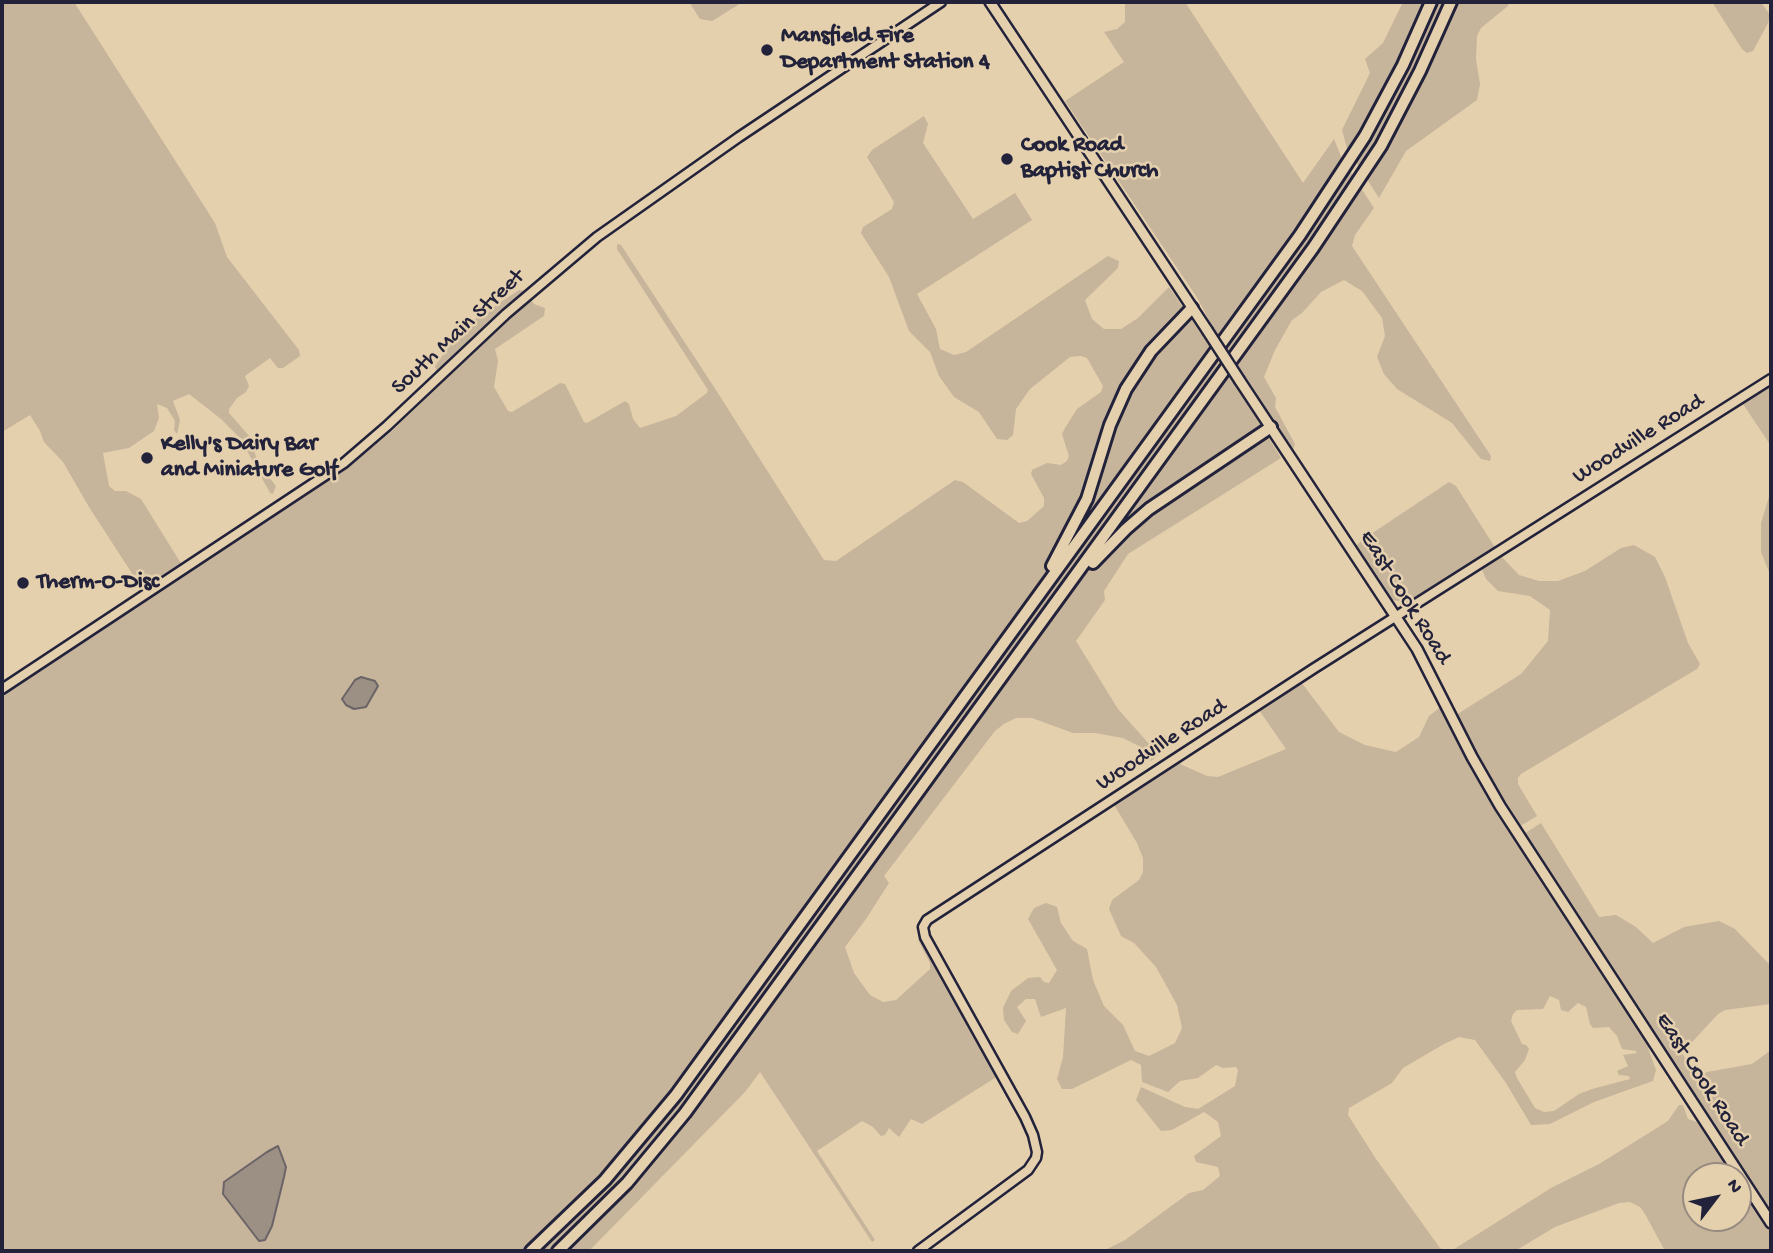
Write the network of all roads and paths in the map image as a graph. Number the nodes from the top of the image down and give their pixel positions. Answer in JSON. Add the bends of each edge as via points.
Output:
{"nodes":[{"id":1,"x":941,"y":2,"type":"edge"},
{"id":2,"x":990,"y":2,"type":"edge"},
{"id":3,"x":1431,"y":2,"type":"edge"},
{"id":4,"x":1451,"y":2,"type":"edge"},
{"id":5,"x":1192,"y":308,"type":"junction"},
{"id":6,"x":1771,"y":379,"type":"edge"},
{"id":7,"x":1271,"y":428,"type":"junction"},
{"id":8,"x":1396,"y":617,"type":"junction"},
{"id":9,"x":1042,"y":624,"type":"junction"},
{"id":10,"x":977,"y":680,"type":"junction"},
{"id":11,"x":2,"y":689,"type":"edge"},
{"id":12,"x":1771,"y":1223,"type":"edge"},
{"id":13,"x":531,"y":1251,"type":"edge"},
{"id":14,"x":558,"y":1251,"type":"edge"},
{"id":15,"x":918,"y":1251,"type":"edge"}],
"edges":[{"from":1,"to":11,"type":"street","name":"South Main Street","via":[[611,226],[506,314],[344,463]]},
{"from":2,"to":5,"type":"main road","name":"East Cook Road"},
{"from":3,"to":10,"type":"highway","via":[[1382,106],[1321,205]]},
{"from":4,"to":9,"type":"highway","via":[[1409,93],[1357,184]]},
{"from":5,"to":7,"type":"main road","name":"East Cook Road","bridge":true},
{"from":5,"to":10,"type":"highway","via":[[1133,378],[1110,425],[1081,512],[1049,572]]},
{"from":6,"to":8,"type":"street","name":"Woodville Road"},
{"from":7,"to":8,"type":"main road","name":"East Cook Road"},
{"from":7,"to":9,"type":"highway","via":[[1139,517],[1103,551]]},
{"from":8,"to":12,"type":"main road","name":"East Cook Road","via":[[1495,799]]},
{"from":8,"to":15,"type":"street","name":"Woodville Road","via":[[924,923],[922,931],[1025,1117],[1037,1152],[1028,1170]]},
{"from":9,"to":14,"type":"highway","via":[[685,1113],[627,1183]]},
{"from":10,"to":13,"type":"highway","via":[[676,1095],[605,1180]]}]}
